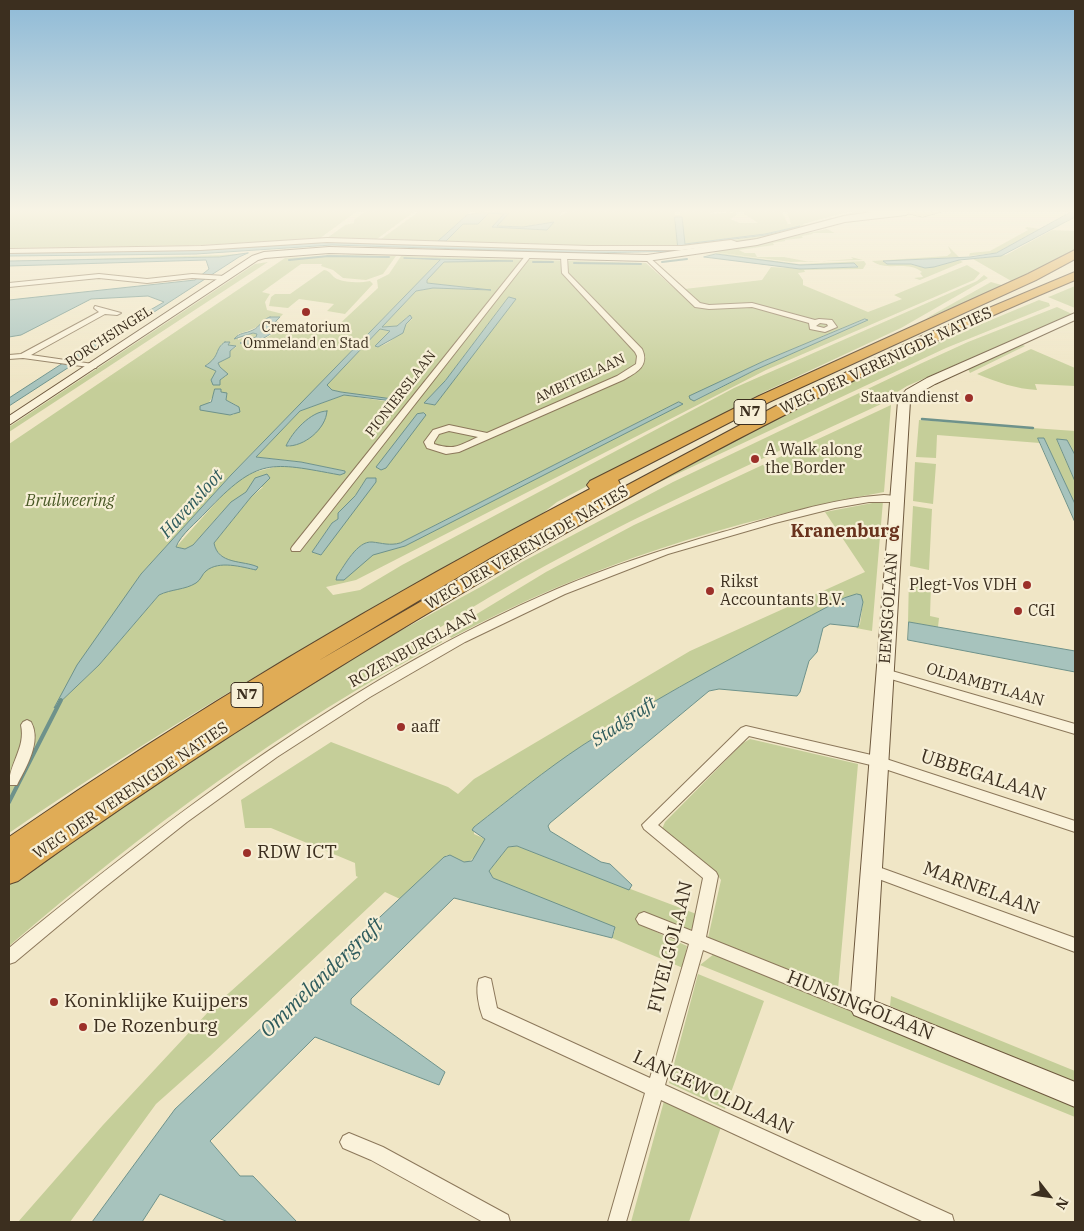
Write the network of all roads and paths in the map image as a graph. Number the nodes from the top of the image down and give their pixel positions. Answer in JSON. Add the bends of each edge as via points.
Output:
{"nodes":[{"id":1,"x":235,"y":269,"type":"edge"},
{"id":2,"x":517,"y":269,"type":"edge"},
{"id":3,"x":565,"y":269,"type":"edge"},
{"id":4,"x":659,"y":269,"type":"edge"},
{"id":5,"x":1052,"y":269,"type":"edge"},
{"id":6,"x":1070,"y":269,"type":"edge"},
{"id":7,"x":1075,"y":276,"type":"edge"},
{"id":8,"x":219,"y":278,"type":"junction"},
{"id":9,"x":1075,"y":282,"type":"edge"},
{"id":10,"x":9,"y":285,"type":"edge"},
{"id":11,"x":1024,"y":290,"type":"junction"},
{"id":12,"x":117,"y":313,"type":"dead end"},
{"id":13,"x":1075,"y":316,"type":"edge"},
{"id":14,"x":813,"y":322,"type":"dead end"},
{"id":15,"x":23,"y":356,"type":"junction"},
{"id":16,"x":10,"y":358,"type":"edge"},
{"id":17,"x":93,"y":366,"type":"junction"},
{"id":18,"x":9,"y":421,"type":"edge"},
{"id":19,"x":487,"y":436,"type":"junction"},
{"id":20,"x":896,"y":499,"type":"junction"},
{"id":21,"x":296,"y":549,"type":"dead end"},
{"id":22,"x":885,"y":673,"type":"junction"},
{"id":23,"x":27,"y":725,"type":"dead end"},
{"id":24,"x":1075,"y":729,"type":"edge"},
{"id":25,"x":880,"y":762,"type":"junction"},
{"id":26,"x":12,"y":781,"type":"dead end"},
{"id":27,"x":1075,"y":826,"type":"edge"},
{"id":28,"x":9,"y":850,"type":"edge"},
{"id":29,"x":873,"y":871,"type":"junction"},
{"id":30,"x":9,"y":873,"type":"edge"},
{"id":31,"x":644,"y":919,"type":"dead end"},
{"id":32,"x":698,"y":940,"type":"junction"},
{"id":33,"x":1075,"y":945,"type":"edge"},
{"id":34,"x":9,"y":957,"type":"edge"},
{"id":35,"x":484,"y":984,"type":"dead end"},
{"id":36,"x":862,"y":1007,"type":"junction"},
{"id":37,"x":655,"y":1090,"type":"junction"},
{"id":38,"x":1075,"y":1094,"type":"edge"},
{"id":39,"x":349,"y":1142,"type":"dead end"},
{"id":40,"x":501,"y":1222,"type":"edge"},
{"id":41,"x":617,"y":1222,"type":"edge"},
{"id":42,"x":945,"y":1222,"type":"edge"}],
"edges":[{"from":1,"to":8,"type":"main road","name":"BORCHSINGEL"},
{"from":2,"to":21,"type":"street","name":"PIONIERSLAAN"},
{"from":3,"to":19,"type":"street","name":"AMBITIELAAN","via":[[638,351],[642,361],[620,378]]},
{"from":4,"to":14,"type":"street","via":[[698,305],[752,305]]},
{"from":5,"to":11,"type":"highway","number":"N7"},
{"from":6,"to":11,"type":"highway","name":"WEG DER VERENIGDE NATIES","number":"N7"},
{"from":7,"to":11,"type":"highway","name":"WEG DER VERENIGDE NATIES","number":"N7"},
{"from":8,"to":10,"type":"street","via":[[197,276],[147,281],[100,276]]},
{"from":8,"to":17,"type":"main road","name":"BORCHSINGEL"},
{"from":9,"to":11,"type":"highway","number":"N7"},
{"from":11,"to":28,"type":"highway","name":"WEG DER VERENIGDE NATIES","number":"N7","via":[[892,344],[769,402],[605,487],[386,610],[210,717]]},
{"from":11,"to":30,"type":"highway","name":"WEG DER VERENIGDE NATIES","number":"N7","via":[[780,410],[574,520],[244,716],[95,812]]},
{"from":12,"to":15,"type":"street","via":[[101,310]]},
{"from":13,"to":20,"type":"main road","name":"EEMSGOLAAN","via":[[910,393],[904,400]]},
{"from":15,"to":16,"type":"street"},
{"from":15,"to":17,"type":"street"},
{"from":17,"to":18,"type":"main road","name":"BORCHSINGEL"},
{"from":19,"to":19,"type":"street","name":"AMBITIELAAN","via":[[456,450],[435,449],[429,442],[436,432],[449,428]]},
{"from":20,"to":22,"type":"main road","name":"EEMSGOLAAN"},
{"from":20,"to":34,"type":"street","name":"ROZENBURGLAAN","via":[[880,498],[824,508],[687,545],[573,587],[455,641],[346,704],[257,763],[98,882]]},
{"from":22,"to":24,"type":"street","name":"OLDAMBTLAAN"},
{"from":22,"to":25,"type":"main road","name":"EEMSGOLAAN"},
{"from":23,"to":26,"type":"street","via":[[30,743]]},
{"from":25,"to":27,"type":"street","name":"UBBEGALAAN"},
{"from":25,"to":29,"type":"main road","name":"EEMSGOLAAN"},
{"from":25,"to":32,"type":"street","name":"FIVELGOLAAN","via":[[746,731],[649,825],[711,876]]},
{"from":29,"to":33,"type":"street","name":"MARNELAAN"},
{"from":29,"to":36,"type":"main road","name":"EEMSGOLAAN"},
{"from":31,"to":32,"type":"street","name":"HUNSINGOLAAN"},
{"from":32,"to":36,"type":"street","name":"HUNSINGOLAAN"},
{"from":32,"to":37,"type":"street","name":"FIVELGOLAAN"},
{"from":35,"to":37,"type":"street","name":"LANGEWOLDLAAN","via":[[489,1012]]},
{"from":36,"to":38,"type":"main road","name":"HUNSINGOLAAN"},
{"from":37,"to":41,"type":"street","name":"FIVELGOLAAN"},
{"from":37,"to":42,"type":"street","name":"LANGEWOLDLAAN"},
{"from":39,"to":40,"type":"street","via":[[377,1153]]}]}
